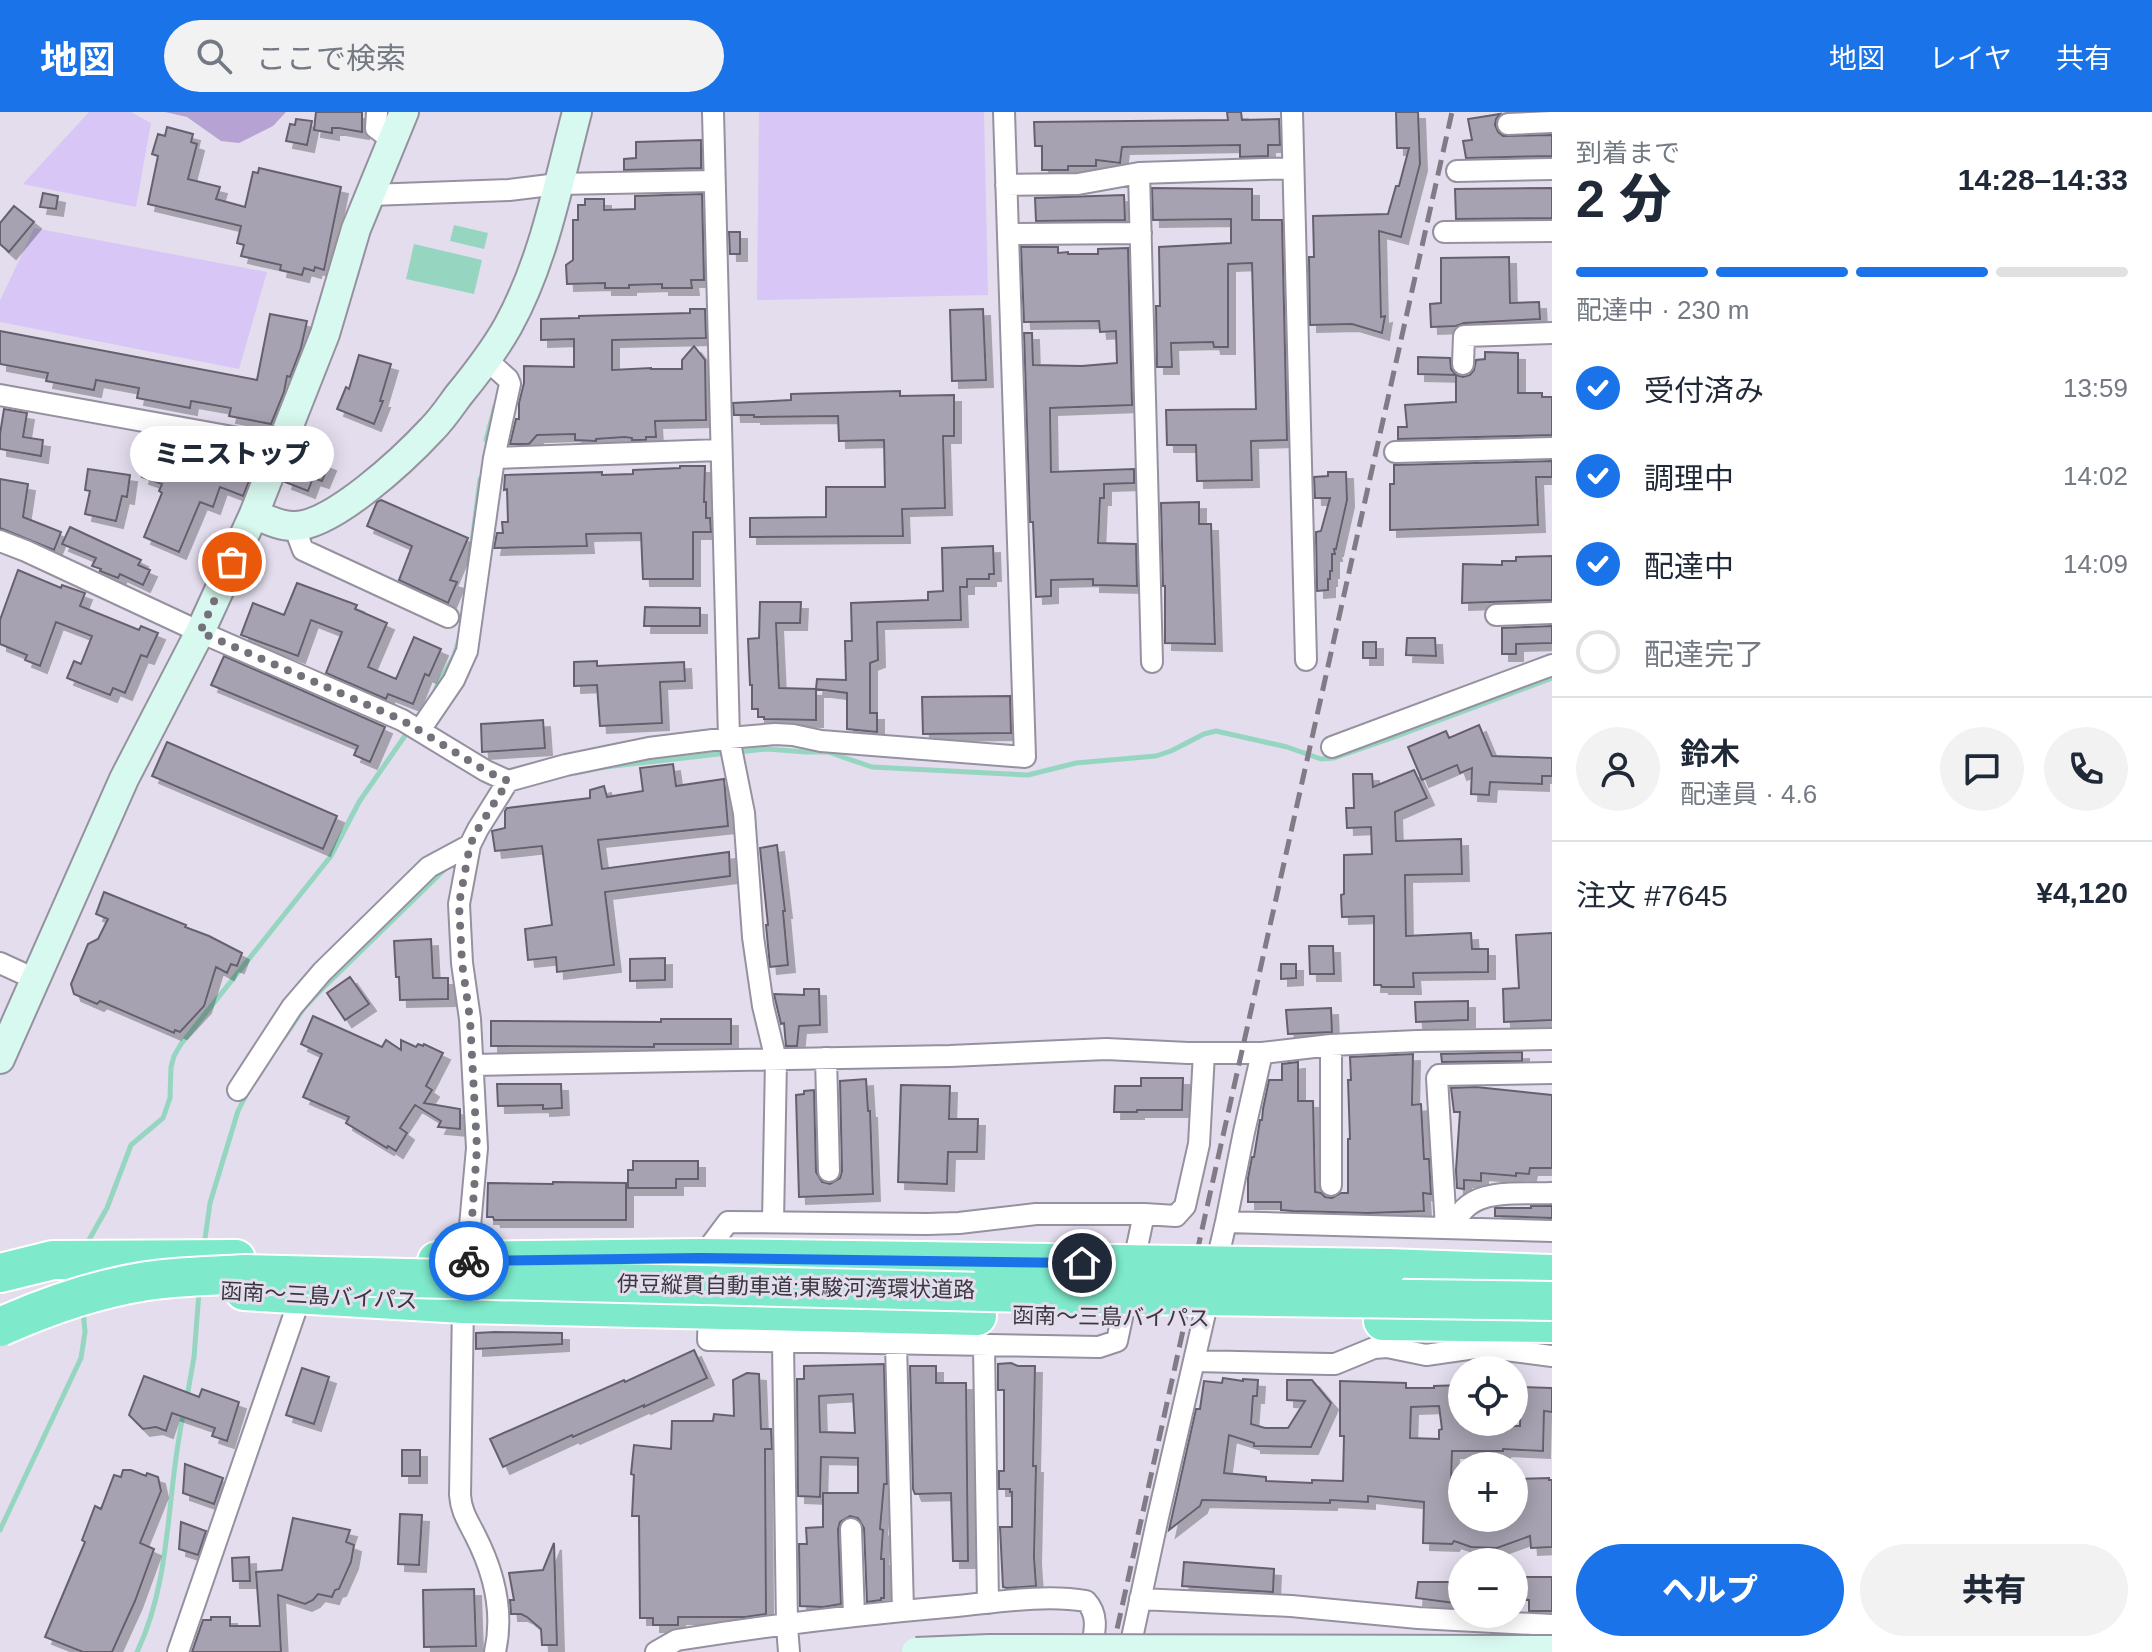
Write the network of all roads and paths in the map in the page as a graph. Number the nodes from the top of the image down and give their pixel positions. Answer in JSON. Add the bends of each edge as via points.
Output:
{"nodes":[{"id":1,"x":377,"y":112,"type":"edge"},
{"id":2,"x":404,"y":112,"type":"edge"},
{"id":3,"x":577,"y":112,"type":"edge"},
{"id":4,"x":713,"y":112,"type":"edge"},
{"id":5,"x":1004,"y":112,"type":"edge"},
{"id":6,"x":1292,"y":112,"type":"edge"},
{"id":7,"x":1552,"y":122,"type":"edge"},
{"id":8,"x":1508,"y":124,"type":"dead end"},
{"id":9,"x":392,"y":140,"type":"junction"},
{"id":10,"x":1293,"y":168,"type":"junction"},
{"id":11,"x":1552,"y":169,"type":"edge"},
{"id":12,"x":1457,"y":171,"type":"dead end"},
{"id":13,"x":1139,"y":173,"type":"junction"},
{"id":14,"x":714,"y":181,"type":"junction"},
{"id":15,"x":558,"y":184,"type":"junction"},
{"id":16,"x":1006,"y":185,"type":"junction"},
{"id":17,"x":370,"y":195,"type":"junction"},
{"id":18,"x":1552,"y":231,"type":"edge"},
{"id":19,"x":1444,"y":232,"type":"dead end"},
{"id":20,"x":1141,"y":233,"type":"junction"},
{"id":21,"x":1008,"y":234,"type":"junction"},
{"id":22,"x":1552,"y":333,"type":"edge"},
{"id":23,"x":487,"y":360,"type":"junction"},
{"id":24,"x":1463,"y":364,"type":"dead end"},
{"id":25,"x":0,"y":395,"type":"edge"},
{"id":26,"x":282,"y":446,"type":"junction"},
{"id":27,"x":1552,"y":448,"type":"edge"},
{"id":28,"x":720,"y":450,"type":"junction"},
{"id":29,"x":1395,"y":452,"type":"dead end"},
{"id":30,"x":494,"y":458,"type":"junction"},
{"id":31,"x":254,"y":514,"type":"junction"},
{"id":32,"x":294,"y":526,"type":"junction"},
{"id":33,"x":0,"y":541,"type":"edge"},
{"id":34,"x":1552,"y":613,"type":"edge"},
{"id":35,"x":1496,"y":615,"type":"dead end"},
{"id":36,"x":448,"y":617,"type":"dead end"},
{"id":37,"x":200,"y":632,"type":"junction"},
{"id":38,"x":1306,"y":660,"type":"dead end"},
{"id":39,"x":1152,"y":662,"type":"dead end"},
{"id":40,"x":1552,"y":665,"type":"edge"},
{"id":41,"x":420,"y":730,"type":"junction"},
{"id":42,"x":729,"y":738,"type":"junction"},
{"id":43,"x":1332,"y":747,"type":"dead end"},
{"id":44,"x":508,"y":781,"type":"junction"},
{"id":45,"x":470,"y":845,"type":"junction"},
{"id":46,"x":0,"y":963,"type":"edge"},
{"id":47,"x":35,"y":979,"type":"junction"},
{"id":48,"x":1552,"y":1039,"type":"edge"},
{"id":49,"x":1331,"y":1045,"type":"junction"},
{"id":50,"x":1204,"y":1053,"type":"junction"},
{"id":51,"x":1262,"y":1053,"type":"junction"},
{"id":52,"x":826,"y":1058,"type":"junction"},
{"id":53,"x":0,"y":1059,"type":"edge"},
{"id":54,"x":776,"y":1060,"type":"junction"},
{"id":55,"x":473,"y":1065,"type":"junction"},
{"id":56,"x":1552,"y":1073,"type":"edge"},
{"id":57,"x":238,"y":1090,"type":"dead end"},
{"id":58,"x":829,"y":1171,"type":"dead end"},
{"id":59,"x":1331,"y":1185,"type":"dead end"},
{"id":60,"x":1552,"y":1193,"type":"edge"},
{"id":61,"x":1144,"y":1214,"type":"junction"},
{"id":62,"x":773,"y":1222,"type":"junction"},
{"id":63,"x":1226,"y":1222,"type":"junction"},
{"id":64,"x":1450,"y":1228,"type":"junction"},
{"id":65,"x":1552,"y":1231,"type":"edge"},
{"id":66,"x":701,"y":1258,"type":"junction"},
{"id":67,"x":468,"y":1261,"type":"junction"},
{"id":68,"x":0,"y":1273,"type":"edge"},
{"id":69,"x":1552,"y":1274,"type":"edge"},
{"id":70,"x":301,"y":1295,"type":"junction"},
{"id":71,"x":0,"y":1298,"type":"edge"},
{"id":72,"x":1552,"y":1301,"type":"edge"},
{"id":73,"x":463,"y":1304,"type":"junction"},
{"id":74,"x":709,"y":1309,"type":"junction"},
{"id":75,"x":1552,"y":1323,"type":"edge"},
{"id":76,"x":0,"y":1327,"type":"edge"},
{"id":77,"x":980,"y":1331,"type":"junction"},
{"id":78,"x":783,"y":1342,"type":"junction"},
{"id":79,"x":896,"y":1344,"type":"junction"},
{"id":80,"x":1552,"y":1356,"type":"edge"},
{"id":81,"x":1194,"y":1361,"type":"junction"},
{"id":82,"x":851,"y":1529,"type":"dead end"},
{"id":83,"x":1140,"y":1599,"type":"junction"},
{"id":84,"x":988,"y":1603,"type":"junction"},
{"id":85,"x":903,"y":1610,"type":"junction"},
{"id":86,"x":1365,"y":1614,"type":"junction"},
{"id":87,"x":854,"y":1616,"type":"junction"},
{"id":88,"x":1552,"y":1625,"type":"edge"},
{"id":89,"x":787,"y":1626,"type":"junction"},
{"id":90,"x":1552,"y":1650,"type":"edge"},
{"id":91,"x":178,"y":1652,"type":"edge"},
{"id":92,"x":495,"y":1652,"type":"edge"},
{"id":93,"x":656,"y":1652,"type":"edge"},
{"id":94,"x":789,"y":1652,"type":"edge"},
{"id":95,"x":916,"y":1652,"type":"edge"},
{"id":96,"x":1091,"y":1652,"type":"edge"},
{"id":97,"x":1129,"y":1652,"type":"edge"},
{"id":98,"x":1367,"y":1652,"type":"edge"}],
"edges":[{"from":1,"to":9,"type":"street","via":[[376,128]]},
{"from":2,"to":9,"type":"street"},
{"from":3,"to":15,"type":"street"},
{"from":4,"to":14,"type":"street"},
{"from":5,"to":16,"type":"street"},
{"from":6,"to":10,"type":"street"},
{"from":7,"to":8,"type":"street"},
{"from":9,"to":17,"type":"street"},
{"from":10,"to":13,"type":"street"},
{"from":10,"to":38,"type":"street"},
{"from":11,"to":12,"type":"street"},
{"from":13,"to":16,"type":"street","via":[[1078,184]]},
{"from":13,"to":20,"type":"street"},
{"from":14,"to":15,"type":"street"},
{"from":14,"to":28,"type":"street"},
{"from":15,"to":17,"type":"street"},
{"from":15,"to":23,"type":"street","via":[[527,283]]},
{"from":16,"to":21,"type":"street"},
{"from":17,"to":26,"type":"street"},
{"from":18,"to":19,"type":"street"},
{"from":20,"to":21,"type":"street"},
{"from":20,"to":39,"type":"street"},
{"from":21,"to":42,"type":"street","via":[[1025,757],[793,735]]},
{"from":22,"to":24,"type":"street","via":[[1464,336]]},
{"from":23,"to":30,"type":"street","via":[[510,384]]},
{"from":23,"to":32,"type":"street","via":[[432,429],[352,501],[313,523]]},
{"from":25,"to":26,"type":"street"},
{"from":26,"to":31,"type":"street"},
{"from":27,"to":29,"type":"street"},
{"from":28,"to":30,"type":"street"},
{"from":28,"to":42,"type":"street"},
{"from":30,"to":41,"type":"street","via":[[467,651]]},
{"from":31,"to":32,"type":"street"},
{"from":31,"to":37,"type":"street"},
{"from":32,"to":36,"type":"street","via":[[303,550]]},
{"from":33,"to":37,"type":"street"},
{"from":34,"to":35,"type":"street"},
{"from":37,"to":41,"type":"street"},
{"from":37,"to":47,"type":"street","via":[[124,779]]},
{"from":40,"to":43,"type":"street"},
{"from":41,"to":44,"type":"street"},
{"from":42,"to":44,"type":"street","via":[[611,755]]},
{"from":42,"to":54,"type":"street","via":[[744,813],[763,1006]]},
{"from":44,"to":45,"type":"street"},
{"from":45,"to":55,"type":"street","via":[[459,917]]},
{"from":45,"to":57,"type":"street","via":[[429,867],[322,972],[292,1007]]},
{"from":46,"to":47,"type":"street"},
{"from":47,"to":53,"type":"street"},
{"from":48,"to":49,"type":"street"},
{"from":49,"to":51,"type":"street"},
{"from":49,"to":59,"type":"street"},
{"from":50,"to":51,"type":"street"},
{"from":50,"to":52,"type":"street","via":[[1106,1049]]},
{"from":50,"to":61,"type":"street","via":[[1199,1144],[1185,1206],[1176,1216]]},
{"from":51,"to":63,"type":"street"},
{"from":52,"to":54,"type":"street"},
{"from":52,"to":58,"type":"street"},
{"from":54,"to":55,"type":"street"},
{"from":54,"to":62,"type":"street"},
{"from":55,"to":67,"type":"street","via":[[477,1148]]},
{"from":56,"to":64,"type":"street","via":[[1437,1078]]},
{"from":60,"to":64,"type":"street","via":[[1484,1197],[1460,1212]]},
{"from":61,"to":62,"type":"street","via":[[1036,1214],[927,1224]]},
{"from":61,"to":77,"type":"street","via":[[1117,1341],[1099,1347]]},
{"from":62,"to":66,"type":"street","via":[[728,1222]]},
{"from":63,"to":64,"type":"street"},
{"from":63,"to":81,"type":"street"},
{"from":64,"to":65,"type":"street"},
{"from":66,"to":67,"type":"highway","name":"函南～三島バイパス"},
{"from":66,"to":69,"type":"highway","name":"函南～三島バイパス","bridge":true},
{"from":67,"to":68,"type":"highway","name":"函南～三島バイパス","via":[[53,1260]]},
{"from":67,"to":73,"type":"street"},
{"from":70,"to":71,"type":"highway","name":"函南～三島バイパス","via":[[116,1284],[62,1286]]},
{"from":70,"to":73,"type":"highway","name":"函南～三島バイパス"},
{"from":70,"to":91,"type":"street"},
{"from":72,"to":76,"type":"highway","name":"伊豆縦貫自動車道;東駿河湾環状道路","bridge":true,"via":[[245,1274],[114,1287]]},
{"from":73,"to":74,"type":"highway","name":"函南～三島バイパス"},
{"from":73,"to":92,"type":"street","via":[[460,1504],[496,1593]]},
{"from":74,"to":77,"type":"highway","name":"函南～三島バイパス"},
{"from":74,"to":78,"type":"street","via":[[708,1340]]},
{"from":75,"to":77,"type":"highway","name":"函南～三島バイパス","via":[[1383,1321]]},
{"from":77,"to":79,"type":"street"},
{"from":77,"to":84,"type":"street"},
{"from":78,"to":79,"type":"street"},
{"from":78,"to":89,"type":"street"},
{"from":79,"to":85,"type":"street"},
{"from":80,"to":81,"type":"street","via":[[1482,1347],[1426,1355],[1387,1347],[1335,1364]]},
{"from":81,"to":83,"type":"street"},
{"from":82,"to":87,"type":"street"},
{"from":83,"to":86,"type":"street"},
{"from":83,"to":97,"type":"street"},
{"from":84,"to":85,"type":"street"},
{"from":84,"to":96,"type":"street","via":[[1086,1601],[1095,1616]]},
{"from":85,"to":87,"type":"street"},
{"from":86,"to":88,"type":"street"},
{"from":86,"to":98,"type":"street"},
{"from":87,"to":89,"type":"street"},
{"from":89,"to":93,"type":"street","via":[[677,1640]]},
{"from":89,"to":94,"type":"street"},
{"from":90,"to":95,"type":"street","bridge":true}]}
